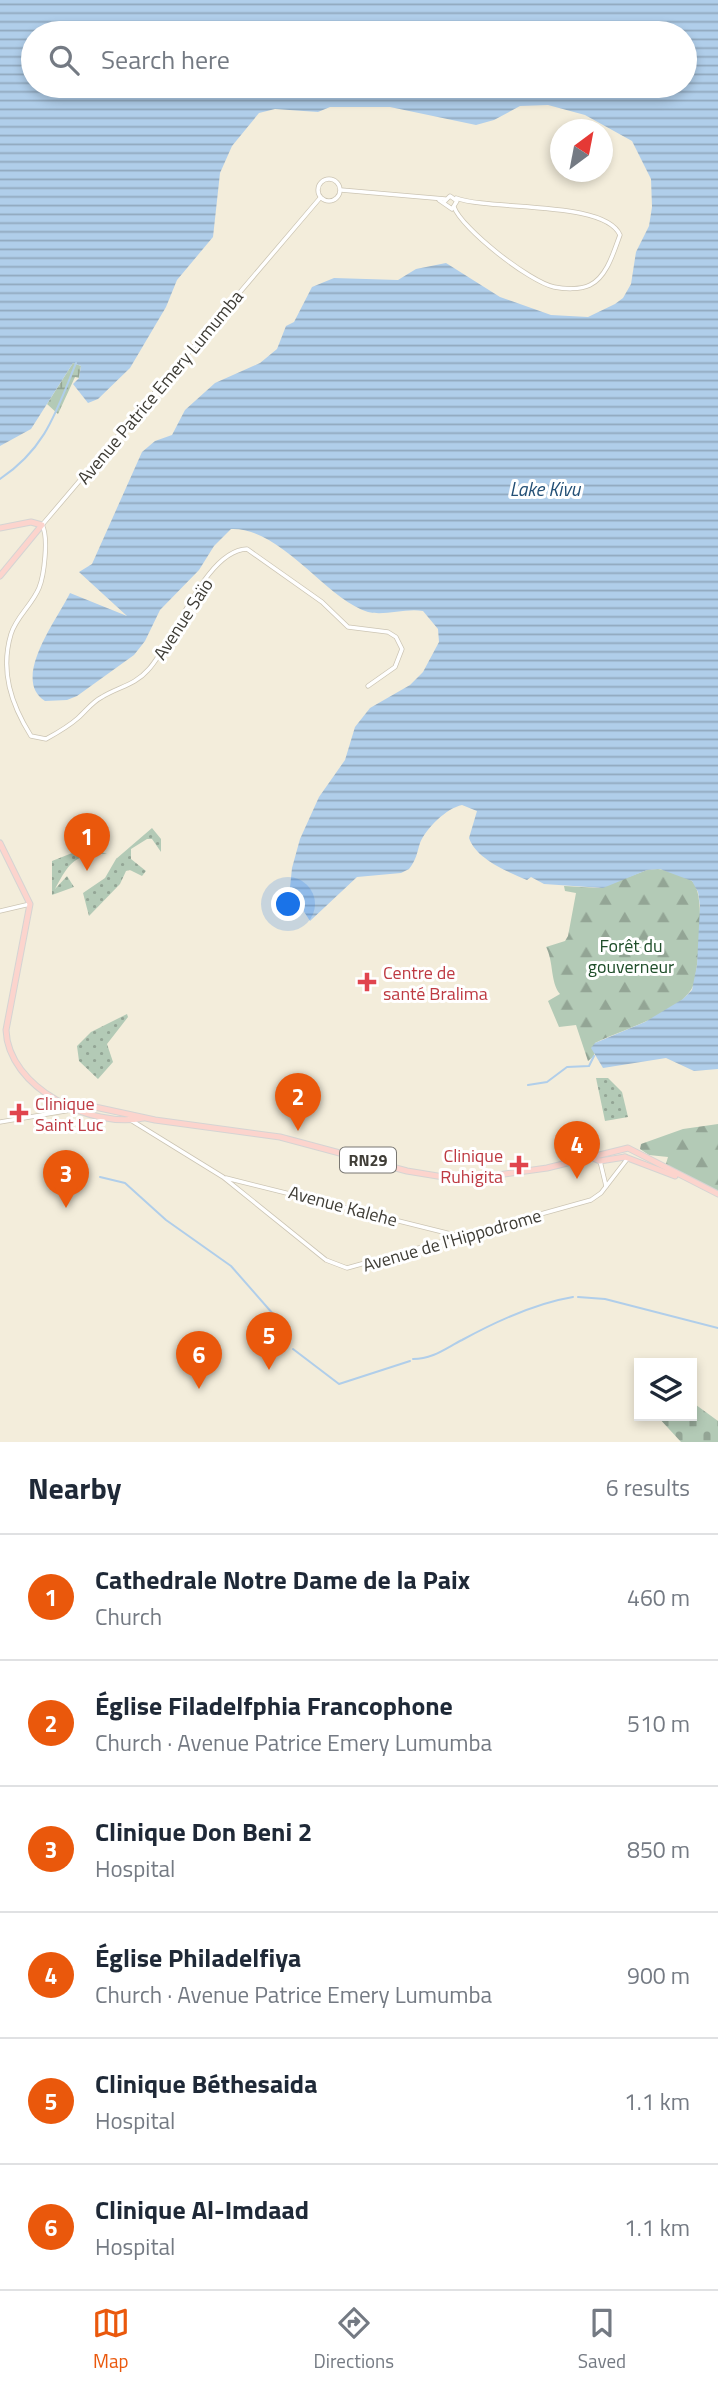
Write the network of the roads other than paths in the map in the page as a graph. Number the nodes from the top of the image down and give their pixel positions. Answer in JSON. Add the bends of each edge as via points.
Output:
{"nodes":[{"id":1,"x":341,"y":190,"type":"junction"},
{"id":2,"x":320,"y":198,"type":"junction"},
{"id":3,"x":456,"y":198,"type":"junction"},
{"id":4,"x":445,"y":201,"type":"junction"},
{"id":5,"x":464,"y":201,"type":"junction"},
{"id":6,"x":456,"y":206,"type":"junction"},
{"id":7,"x":42,"y":525,"type":"junction"},
{"id":8,"x":0,"y":528,"type":"edge"},
{"id":9,"x":0,"y":576,"type":"edge"},
{"id":10,"x":368,"y":686,"type":"dead end"},
{"id":11,"x":0,"y":843,"type":"edge"},
{"id":12,"x":30,"y":904,"type":"junction"},
{"id":13,"x":0,"y":911,"type":"edge"},
{"id":14,"x":80,"y":1110,"type":"junction"},
{"id":15,"x":135,"y":1117,"type":"junction"},
{"id":16,"x":0,"y":1122,"type":"edge"},
{"id":17,"x":627,"y":1156,"type":"junction"},
{"id":18,"x":600,"y":1158,"type":"junction"},
{"id":19,"x":663,"y":1168,"type":"junction"},
{"id":20,"x":223,"y":1177,"type":"junction"},
{"id":21,"x":606,"y":1186,"type":"junction"},
{"id":22,"x":718,"y":1196,"type":"edge"},
{"id":23,"x":461,"y":1237,"type":"junction"}],
"edges":[{"from":1,"to":2,"type":"street","via":[[333,201]]},
{"from":1,"to":2,"type":"street","via":[[334,181],[323,181],[318,187]]},
{"from":1,"to":4,"type":"street"},
{"from":2,"to":7,"type":"street","name":"Avenue Patrice Emery Lumumba"},
{"from":3,"to":4,"type":"street","via":[[450,196]]},
{"from":3,"to":5,"type":"street"},
{"from":3,"to":6,"type":"street"},
{"from":4,"to":6,"type":"street","via":[[449,208]]},
{"from":5,"to":6,"type":"street"},
{"from":5,"to":6,"type":"street","via":[[581,213],[620,229],[620,235],[610,261],[594,282],[578,288],[554,287],[493,249],[460,218]]},
{"from":7,"to":8,"type":"main road","via":[[31,522]]},
{"from":7,"to":9,"type":"main road","name":"Avenue Patrice Emery Lumumba"},
{"from":7,"to":10,"type":"street","name":"Avenue Saïo","via":[[46,536],[41,581],[12,631],[6,668],[17,710],[36,739],[53,735],[101,697],[142,677],[169,643],[190,602],[227,557],[241,550],[252,551],[322,602],[348,628],[383,631],[396,637],[402,649],[396,667]]},
{"from":11,"to":12,"type":"main road"},
{"from":12,"to":13,"type":"street"},
{"from":12,"to":14,"type":"main road","number":"RN29","via":[[7,1024],[8,1045],[26,1075]]},
{"from":14,"to":15,"type":"main road","number":"RN29","via":[[96,1107]]},
{"from":14,"to":16,"type":"street"},
{"from":15,"to":18,"type":"main road","number":"RN29","via":[[280,1137],[407,1171],[462,1180]]},
{"from":15,"to":20,"type":"street","name":"Avenue de l'Hippodrome"},
{"from":17,"to":18,"type":"main road","number":"RN29"},
{"from":17,"to":19,"type":"main road","number":"RN29"},
{"from":17,"to":19,"type":"main road","number":"RN29","via":[[630,1149]]},
{"from":17,"to":21,"type":"street","name":"Avenue de l'Hippodrome"},
{"from":18,"to":21,"type":"street"},
{"from":19,"to":22,"type":"main road","number":"RN29"},
{"from":20,"to":23,"type":"street","name":"Avenue Kalehe"},
{"from":20,"to":23,"type":"street","name":"Avenue de l'Hippodrome","via":[[326,1260],[342,1267]]},
{"from":21,"to":23,"type":"street","name":"Avenue de l'Hippodrome","via":[[591,1200]]}]}
